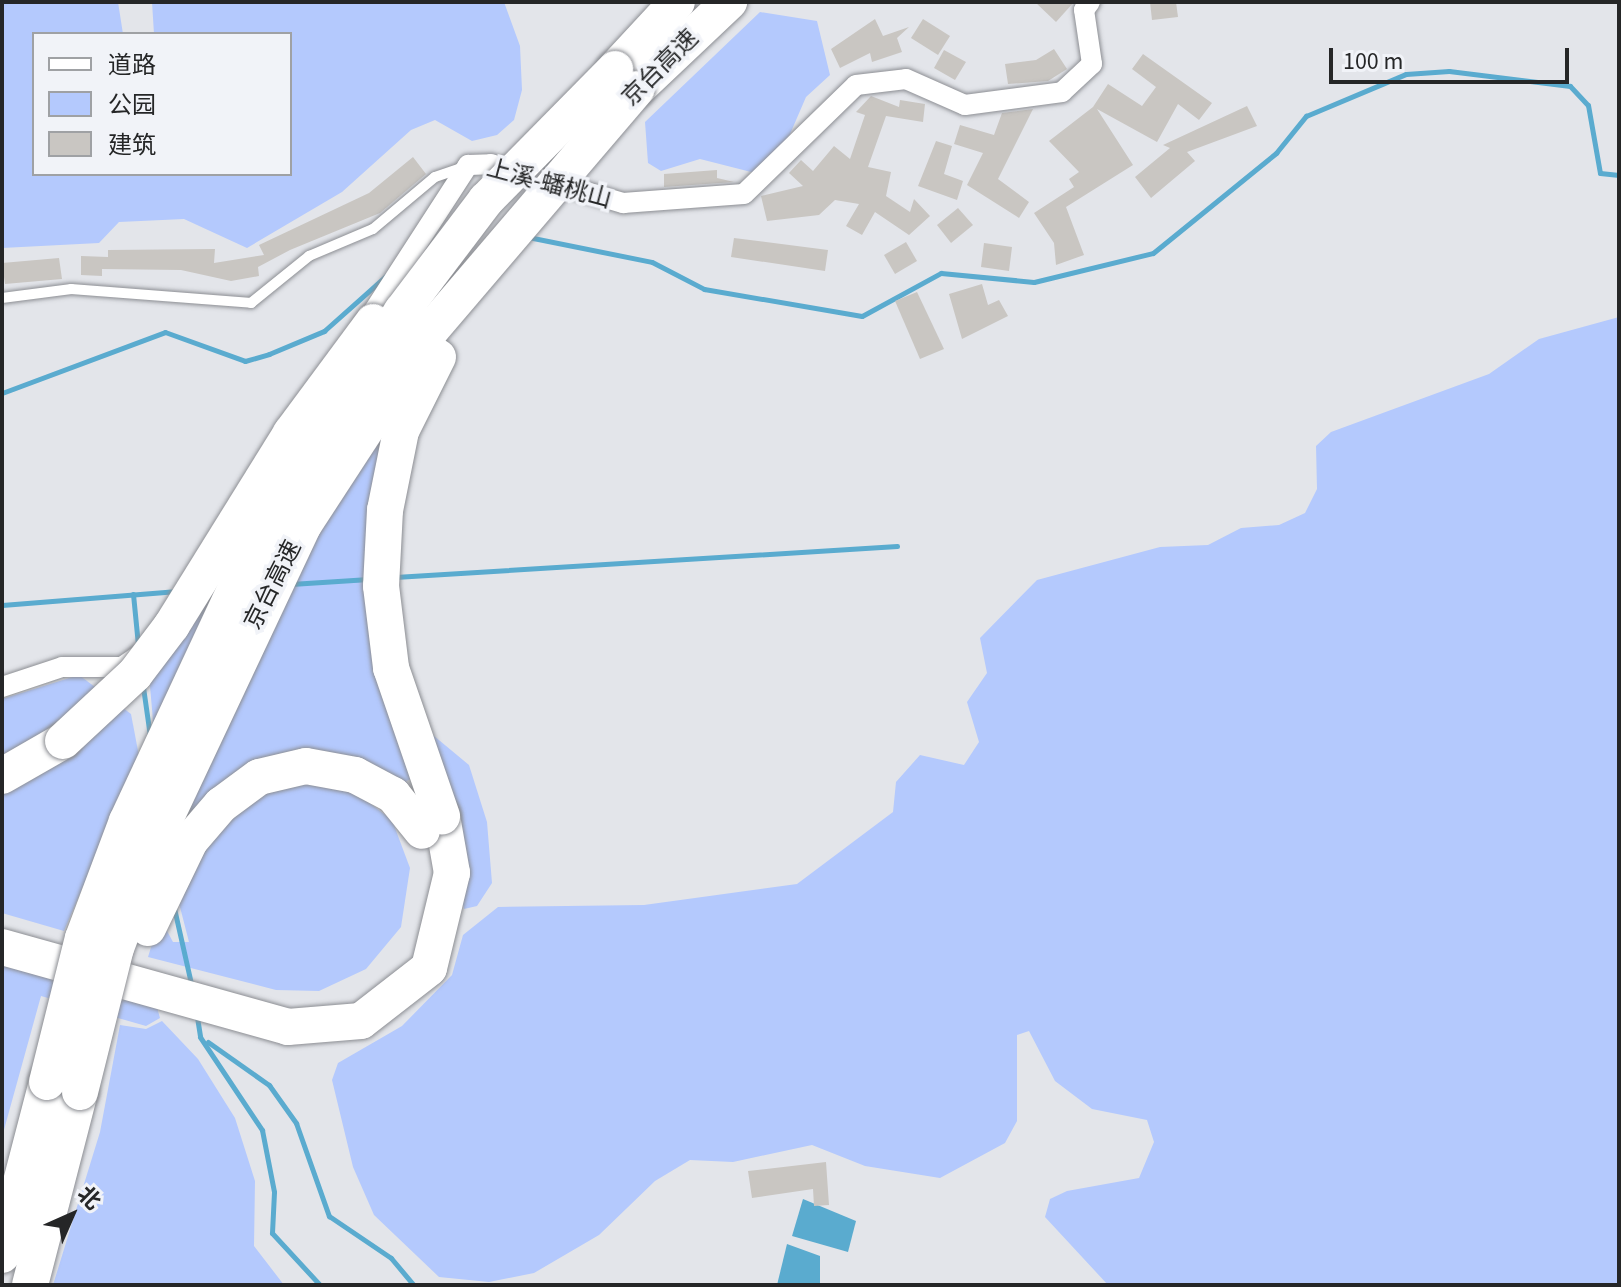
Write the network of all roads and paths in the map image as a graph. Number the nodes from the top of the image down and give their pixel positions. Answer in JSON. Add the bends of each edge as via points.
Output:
{"nodes":[{"id":1,"x":677,"y":2,"type":"edge"},
{"id":2,"x":729,"y":2,"type":"edge"},
{"id":3,"x":1090,"y":2,"type":"edge"},
{"id":4,"x":626,"y":79,"type":"junction"},
{"id":5,"x":468,"y":165,"type":"junction"},
{"id":6,"x":551,"y":185,"type":"junction"},
{"id":7,"x":486,"y":200,"type":"junction"},
{"id":8,"x":2,"y":298,"type":"edge"},
{"id":9,"x":2,"y":687,"type":"edge"},
{"id":10,"x":2,"y":776,"type":"edge"},
{"id":11,"x":432,"y":824,"type":"junction"},
{"id":12,"x":2,"y":925,"type":"edge"},
{"id":13,"x":2,"y":947,"type":"edge"},
{"id":14,"x":63,"y":1087,"type":"junction"},
{"id":15,"x":2,"y":1255,"type":"edge"},
{"id":16,"x":30,"y":1285,"type":"edge"}],
"edges":[{"from":1,"to":4,"type":"highway","name":"京台高速"},
{"from":2,"to":4,"type":"highway","name":"京台高速"},
{"from":3,"to":5,"type":"street","name":"上溪-蟠桃山","via":[[1084,10],[1092,64],[1062,92],[965,105],[906,79],[856,85],[744,194],[623,203],[491,164]]},
{"from":4,"to":6,"type":"highway","name":"京台高速","bridge":true},
{"from":4,"to":7,"type":"highway","name":"京台高速","bridge":true},
{"from":5,"to":8,"type":"lane","via":[[435,177],[373,229],[309,256],[251,303],[71,289]]},
{"from":5,"to":9,"type":"street","name":"上溪-蟠桃山","via":[[451,201],[229,520],[172,617],[132,662],[62,667]]},
{"from":6,"to":11,"type":"highway","bridge":true,"via":[[430,371],[401,431],[385,510],[381,586],[391,668]]},
{"from":6,"to":14,"type":"highway","name":"京台高速","bridge":true,"via":[[430,331],[303,526],[161,828]]},
{"from":7,"to":10,"type":"highway","bridge":true,"via":[[345,353],[172,625],[135,674],[63,741]]},
{"from":7,"to":14,"type":"highway","name":"京台高速","bridge":true,"via":[[402,311],[260,535],[127,821],[83,938]]},
{"from":11,"to":12,"type":"highway","via":[[430,873],[410,957],[354,1000],[289,1006]]},
{"from":11,"to":13,"type":"highway","via":[[452,873],[429,968],[361,1021],[288,1027]]},
{"from":11,"to":14,"type":"highway","bridge":true,"via":[[355,775],[306,766],[259,777],[221,805],[164,890]]},
{"from":14,"to":15,"type":"highway","name":"京台高速"},
{"from":14,"to":16,"type":"highway","name":"京台高速"}]}
